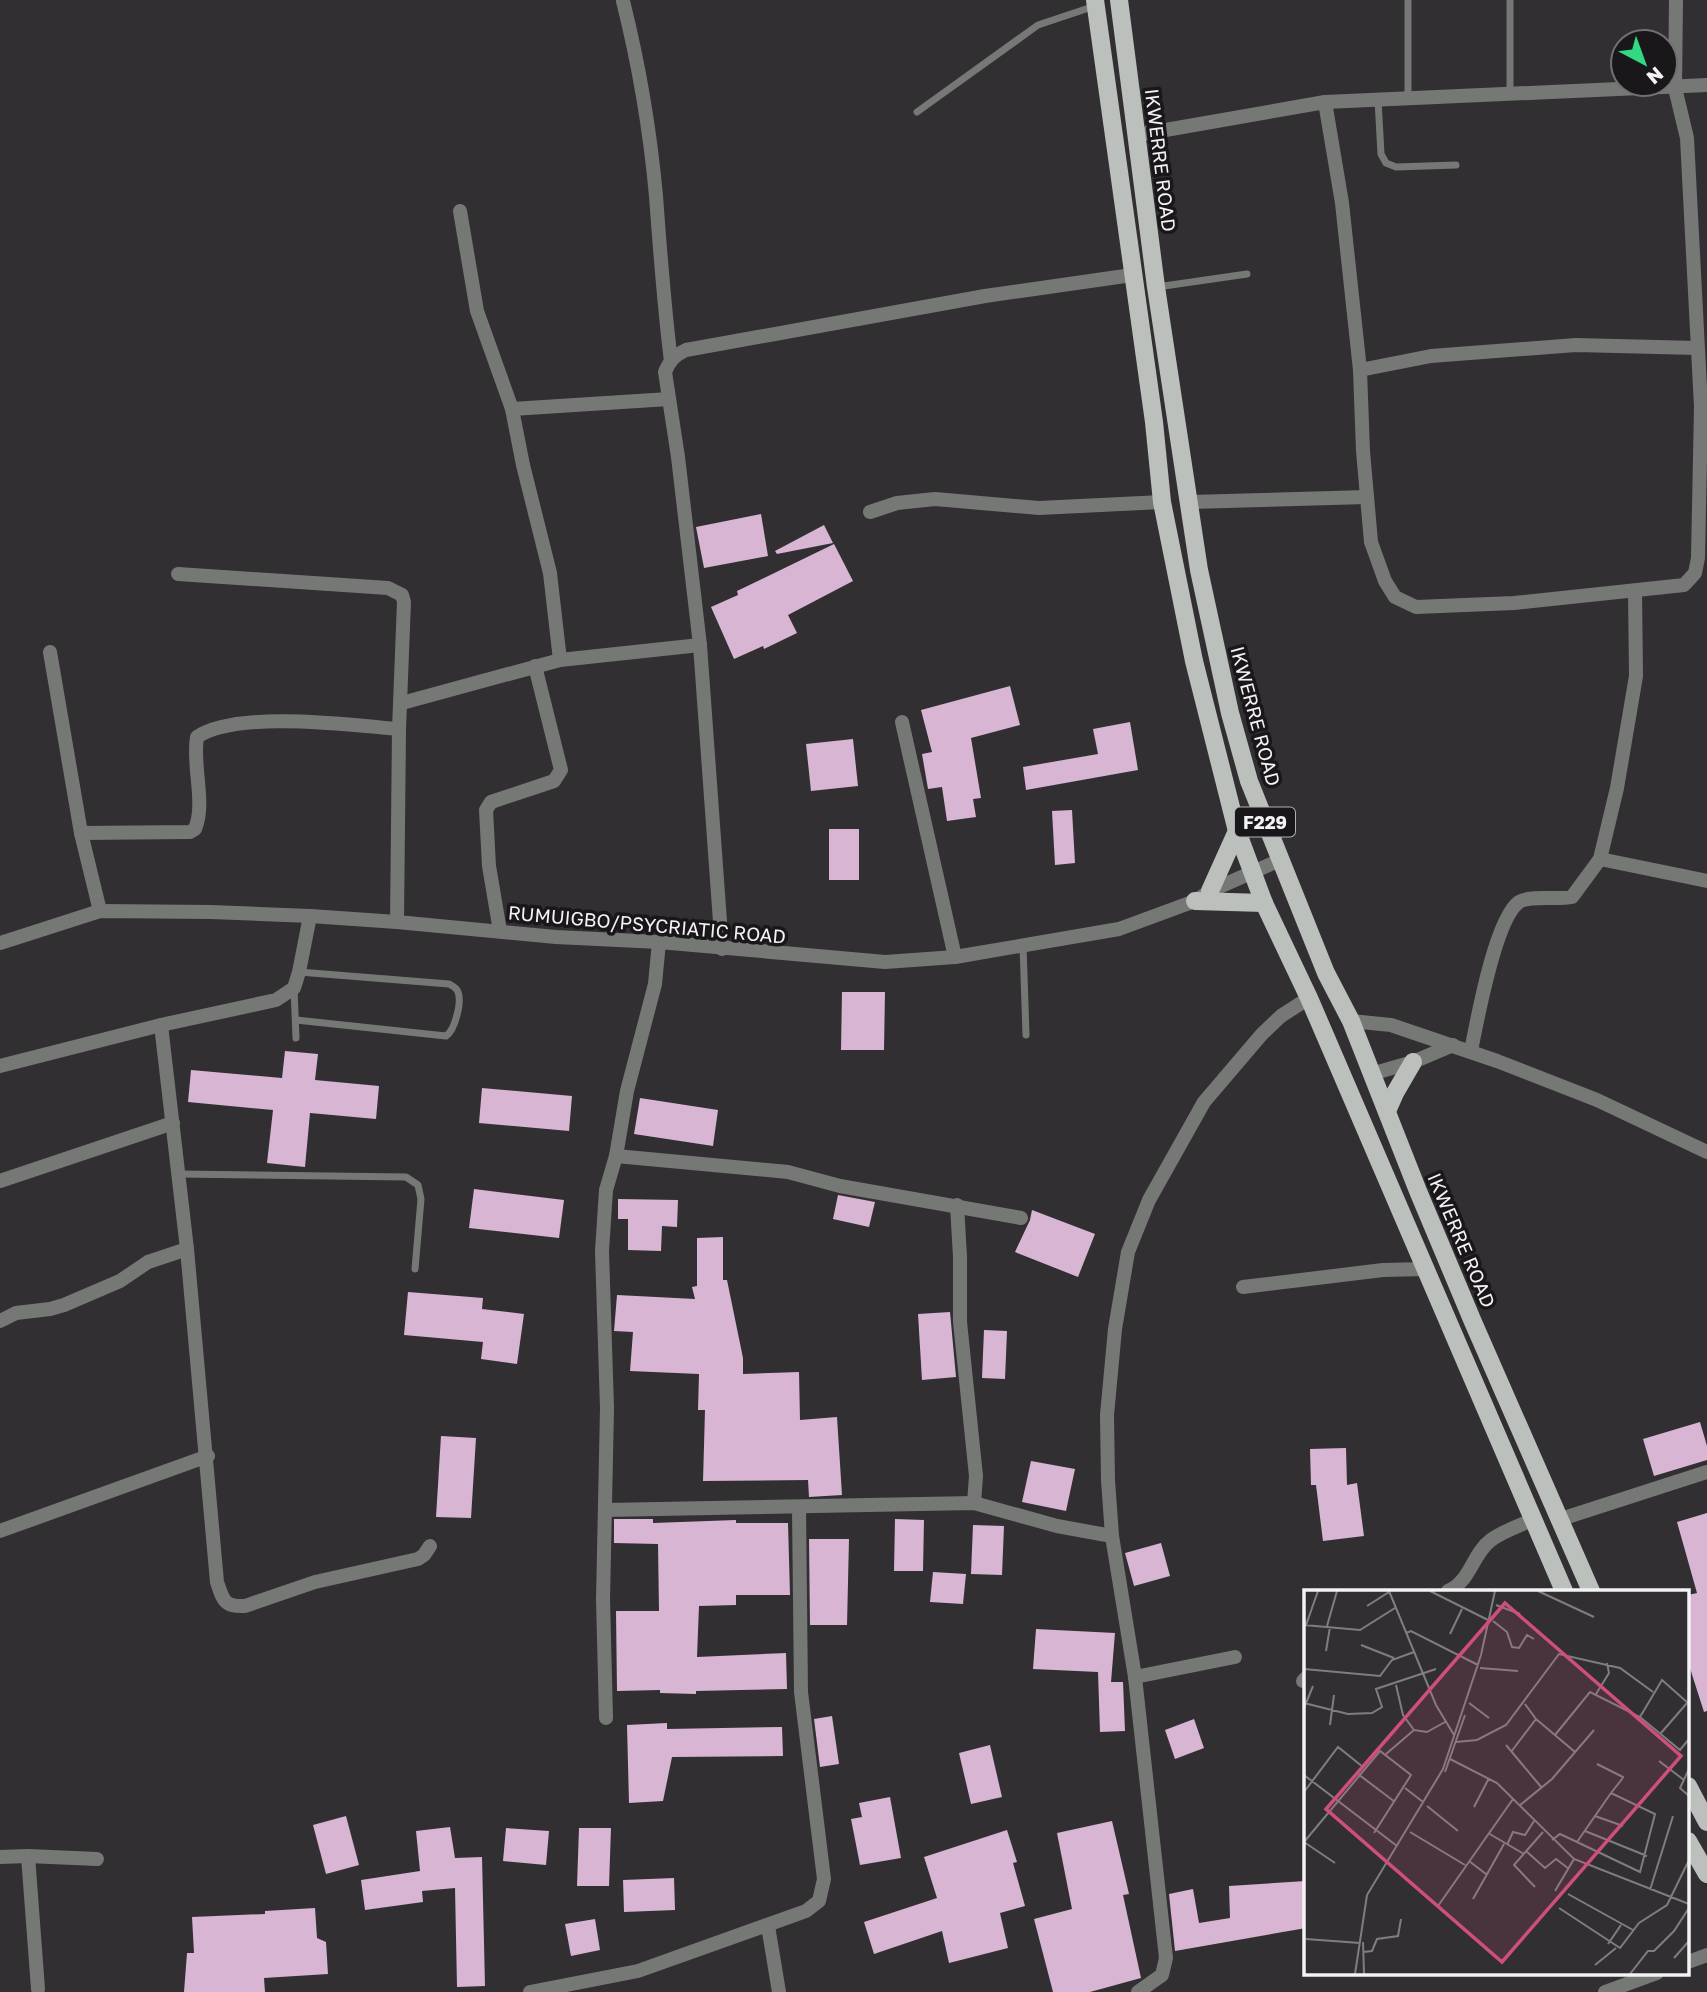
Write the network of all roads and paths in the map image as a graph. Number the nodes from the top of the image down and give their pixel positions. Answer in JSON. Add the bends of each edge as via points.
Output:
{"nodes":[{"id":1,"x":1119,"y":0,"type":"edge"},
{"id":2,"x":1510,"y":0,"type":"edge"},
{"id":3,"x":1676,"y":0,"type":"edge"},
{"id":4,"x":623,"y":1,"type":"edge"},
{"id":5,"x":1408,"y":1,"type":"edge"},
{"id":6,"x":1095,"y":3,"type":"edge"},
{"id":7,"x":1676,"y":28,"type":"edge"},
{"id":8,"x":1707,"y":85,"type":"edge"},
{"id":9,"x":1679,"y":88,"type":"edge"},
{"id":10,"x":1609,"y":90,"type":"edge"},
{"id":11,"x":1510,"y":94,"type":"junction"},
{"id":12,"x":1408,"y":98,"type":"junction"},
{"id":13,"x":1677,"y":98,"type":"edge"},
{"id":14,"x":1378,"y":100,"type":"junction"},
{"id":15,"x":1325,"y":102,"type":"junction"},
{"id":16,"x":917,"y":112,"type":"dead end"},
{"id":17,"x":1138,"y":135,"type":"junction"},
{"id":18,"x":1456,"y":165,"type":"dead end"},
{"id":19,"x":460,"y":211,"type":"dead end"},
{"id":20,"x":1247,"y":274,"type":"dead end"},
{"id":21,"x":1132,"y":275,"type":"junction"},
{"id":22,"x":1156,"y":287,"type":"junction"},
{"id":23,"x":1696,"y":348,"type":"junction"},
{"id":24,"x":671,"y":361,"type":"junction"},
{"id":25,"x":1360,"y":370,"type":"junction"},
{"id":26,"x":669,"y":399,"type":"junction"},
{"id":27,"x":1704,"y":407,"type":"edge"},
{"id":28,"x":512,"y":409,"type":"junction"},
{"id":29,"x":1367,"y":497,"type":"junction"},
{"id":30,"x":1163,"y":502,"type":"junction"},
{"id":31,"x":1190,"y":502,"type":"junction"},
{"id":32,"x":870,"y":512,"type":"dead end"},
{"id":33,"x":1703,"y":523,"type":"edge"},
{"id":34,"x":178,"y":574,"type":"dead end"},
{"id":35,"x":1635,"y":591,"type":"junction"},
{"id":36,"x":700,"y":645,"type":"junction"},
{"id":37,"x":50,"y":652,"type":"dead end"},
{"id":38,"x":559,"y":660,"type":"junction"},
{"id":39,"x":535,"y":666,"type":"junction"},
{"id":40,"x":402,"y":703,"type":"junction"},
{"id":41,"x":902,"y":722,"type":"dead end"},
{"id":42,"x":399,"y":729,"type":"junction"},
{"id":43,"x":1237,"y":831,"type":"junction"},
{"id":44,"x":81,"y":833,"type":"junction"},
{"id":45,"x":1600,"y":859,"type":"junction"},
{"id":46,"x":1280,"y":860,"type":"junction"},
{"id":47,"x":1253,"y":871,"type":"junction"},
{"id":48,"x":1707,"y":881,"type":"edge"},
{"id":49,"x":1210,"y":891,"type":"junction"},
{"id":50,"x":1195,"y":901,"type":"junction"},
{"id":51,"x":1264,"y":903,"type":"junction"},
{"id":52,"x":100,"y":911,"type":"junction"},
{"id":53,"x":310,"y":916,"type":"junction"},
{"id":54,"x":397,"y":922,"type":"junction"},
{"id":55,"x":500,"y":931,"type":"junction"},
{"id":56,"x":659,"y":942,"type":"junction"},
{"id":57,"x":0,"y":943,"type":"edge"},
{"id":58,"x":1023,"y":945,"type":"junction"},
{"id":59,"x":722,"y":948,"type":"junction"},
{"id":60,"x":955,"y":957,"type":"junction"},
{"id":61,"x":299,"y":972,"type":"junction"},
{"id":62,"x":294,"y":988,"type":"junction"},
{"id":63,"x":1309,"y":998,"type":"junction"},
{"id":64,"x":296,"y":1020,"type":"junction"},
{"id":65,"x":1351,"y":1021,"type":"junction"},
{"id":66,"x":161,"y":1025,"type":"junction"},
{"id":67,"x":1026,"y":1035,"type":"dead end"},
{"id":68,"x":296,"y":1038,"type":"dead end"},
{"id":69,"x":1453,"y":1045,"type":"junction"},
{"id":70,"x":1471,"y":1051,"type":"junction"},
{"id":71,"x":1413,"y":1062,"type":"junction"},
{"id":72,"x":0,"y":1066,"type":"edge"},
{"id":73,"x":1371,"y":1074,"type":"junction"},
{"id":74,"x":1387,"y":1111,"type":"junction"},
{"id":75,"x":173,"y":1123,"type":"junction"},
{"id":76,"x":1707,"y":1152,"type":"edge"},
{"id":77,"x":616,"y":1156,"type":"junction"},
{"id":78,"x":178,"y":1174,"type":"junction"},
{"id":79,"x":0,"y":1181,"type":"edge"},
{"id":80,"x":957,"y":1205,"type":"junction"},
{"id":81,"x":1021,"y":1218,"type":"dead end"},
{"id":82,"x":187,"y":1249,"type":"junction"},
{"id":83,"x":415,"y":1269,"type":"dead end"},
{"id":84,"x":1425,"y":1269,"type":"junction"},
{"id":85,"x":1242,"y":1287,"type":"dead end"},
{"id":86,"x":0,"y":1321,"type":"edge"},
{"id":87,"x":208,"y":1456,"type":"junction"},
{"id":88,"x":1707,"y":1472,"type":"edge"},
{"id":89,"x":974,"y":1503,"type":"junction"},
{"id":90,"x":799,"y":1508,"type":"junction"},
{"id":91,"x":605,"y":1510,"type":"junction"},
{"id":92,"x":1532,"y":1520,"type":"junction"},
{"id":93,"x":1558,"y":1520,"type":"junction"},
{"id":94,"x":0,"y":1531,"type":"edge"},
{"id":95,"x":1112,"y":1536,"type":"junction"},
{"id":96,"x":430,"y":1546,"type":"dead end"},
{"id":97,"x":1450,"y":1590,"type":"edge"},
{"id":98,"x":1564,"y":1590,"type":"edge"},
{"id":99,"x":1591,"y":1590,"type":"edge"},
{"id":100,"x":1235,"y":1657,"type":"dead end"},
{"id":101,"x":1135,"y":1677,"type":"junction"},
{"id":102,"x":606,"y":1718,"type":"dead end"},
{"id":103,"x":1690,"y":1790,"type":"edge"},
{"id":104,"x":1706,"y":1820,"type":"edge"},
{"id":105,"x":1690,"y":1844,"type":"edge"},
{"id":106,"x":28,"y":1856,"type":"junction"},
{"id":107,"x":0,"y":1857,"type":"edge"},
{"id":108,"x":97,"y":1859,"type":"dead end"},
{"id":109,"x":1707,"y":1874,"type":"edge"},
{"id":110,"x":768,"y":1926,"type":"junction"},
{"id":111,"x":1707,"y":1955,"type":"edge"},
{"id":112,"x":1690,"y":1961,"type":"edge"},
{"id":113,"x":1654,"y":1974,"type":"edge"},
{"id":114,"x":38,"y":1989,"type":"dead end"},
{"id":115,"x":530,"y":1992,"type":"edge"},
{"id":116,"x":779,"y":1992,"type":"edge"},
{"id":117,"x":1138,"y":1992,"type":"edge"},
{"id":118,"x":1605,"y":1992,"type":"edge"}],
"edges":[{"from":1,"to":17,"type":"main road","name":"IKWERRE ROAD","number":"F229"},
{"from":2,"to":11,"type":"lane"},
{"from":3,"to":7,"type":"street"},
{"from":4,"to":24,"type":"street","via":[[635,47],[652,168]]},
{"from":5,"to":12,"type":"lane"},
{"from":6,"to":16,"type":"lane","via":[[1038,25]]},
{"from":6,"to":21,"type":"main road","number":"F229"},
{"from":8,"to":9,"type":"street"},
{"from":10,"to":11,"type":"street"},
{"from":11,"to":12,"type":"street"},
{"from":12,"to":14,"type":"street"},
{"from":13,"to":23,"type":"street","via":[[1687,138]]},
{"from":14,"to":15,"type":"street"},
{"from":14,"to":18,"type":"lane","via":[[1385,163],[1396,167]]},
{"from":15,"to":17,"type":"street"},
{"from":15,"to":25,"type":"street","via":[[1342,203]]},
{"from":17,"to":22,"type":"main road","name":"IKWERRE ROAD","number":"F229"},
{"from":19,"to":28,"type":"street","via":[[477,311]]},
{"from":20,"to":22,"type":"lane"},
{"from":21,"to":24,"type":"street","via":[[852,318],[686,350]]},
{"from":21,"to":30,"type":"main road","number":"F229"},
{"from":22,"to":31,"type":"main road","name":"IKWERRE ROAD","number":"F229"},
{"from":23,"to":25,"type":"street","via":[[1576,345],[1431,356]]},
{"from":23,"to":27,"type":"street"},
{"from":24,"to":26,"type":"street","via":[[665,372]]},
{"from":25,"to":29,"type":"street"},
{"from":26,"to":28,"type":"street"},
{"from":26,"to":36,"type":"street"},
{"from":27,"to":33,"type":"street"},
{"from":28,"to":38,"type":"street","via":[[550,573]]},
{"from":29,"to":31,"type":"street"},
{"from":29,"to":35,"type":"street","via":[[1371,542],[1385,581],[1395,597],[1416,607]]},
{"from":30,"to":32,"type":"street","via":[[1039,508],[935,499],[897,503]]},
{"from":30,"to":43,"type":"main road","number":"F229","via":[[1194,661]]},
{"from":31,"to":46,"type":"main road","name":"IKWERRE ROAD","number":"F229","via":[[1199,570],[1230,713],[1249,780]]},
{"from":33,"to":35,"type":"street","via":[[1695,572],[1684,584]]},
{"from":34,"to":40,"type":"street","via":[[396,591],[404,602]]},
{"from":35,"to":45,"type":"street","via":[[1636,676]]},
{"from":36,"to":38,"type":"street"},
{"from":36,"to":59,"type":"street"},
{"from":37,"to":44,"type":"street"},
{"from":38,"to":39,"type":"street"},
{"from":39,"to":40,"type":"street"},
{"from":39,"to":55,"type":"street","via":[[561,770],[554,782],[491,802],[486,810]]},
{"from":40,"to":42,"type":"street"},
{"from":41,"to":60,"type":"street"},
{"from":42,"to":44,"type":"street","via":[[284,720],[216,727],[197,737],[194,751],[199,815],[195,829]]},
{"from":42,"to":54,"type":"street"},
{"from":43,"to":47,"type":"main road","number":"F229"},
{"from":43,"to":49,"type":"main road"},
{"from":44,"to":52,"type":"street"},
{"from":45,"to":48,"type":"street"},
{"from":45,"to":70,"type":"street","via":[[1573,897],[1520,901],[1513,909],[1488,972]]},
{"from":46,"to":47,"type":"street","name":"RUMUIGBO/PSYCRIATIC ROAD"},
{"from":46,"to":65,"type":"main road","name":"IKWERRE ROAD","number":"F229","via":[[1326,973]]},
{"from":47,"to":49,"type":"street","name":"RUMUIGBO/PSYCRIATIC ROAD"},
{"from":47,"to":51,"type":"main road","number":"F229"},
{"from":49,"to":50,"type":"street","name":"RUMUIGBO/PSYCRIATIC ROAD"},
{"from":50,"to":51,"type":"main road"},
{"from":50,"to":58,"type":"street","name":"RUMUIGBO/PSYCRIATIC ROAD","via":[[1119,929]]},
{"from":51,"to":63,"type":"main road","number":"F229"},
{"from":52,"to":53,"type":"street","name":"RUMUIGBO/PSYCRIATIC ROAD"},
{"from":52,"to":57,"type":"street","name":"RUMUIGBO/PSYCRIATIC ROAD"},
{"from":53,"to":54,"type":"street","name":"RUMUIGBO/PSYCRIATIC ROAD"},
{"from":53,"to":61,"type":"street"},
{"from":54,"to":55,"type":"street","name":"RUMUIGBO/PSYCRIATIC ROAD"},
{"from":55,"to":56,"type":"street","name":"RUMUIGBO/PSYCRIATIC ROAD"},
{"from":56,"to":59,"type":"street","name":"RUMUIGBO/PSYCRIATIC ROAD"},
{"from":56,"to":77,"type":"street","via":[[655,984],[627,1091]]},
{"from":58,"to":60,"type":"street","name":"RUMUIGBO/PSYCRIATIC ROAD"},
{"from":58,"to":67,"type":"lane"},
{"from":59,"to":60,"type":"street","name":"RUMUIGBO/PSYCRIATIC ROAD","via":[[885,962]]},
{"from":61,"to":62,"type":"street"},
{"from":61,"to":64,"type":"lane","via":[[449,984],[459,993],[455,1026],[446,1036]]},
{"from":62,"to":64,"type":"lane"},
{"from":62,"to":66,"type":"street","via":[[276,1000]]},
{"from":63,"to":84,"type":"main road","number":"F229"},
{"from":63,"to":95,"type":"street","via":[[1262,1034],[1204,1102],[1149,1200],[1128,1252],[1107,1415]]},
{"from":64,"to":68,"type":"lane"},
{"from":65,"to":69,"type":"street","via":[[1391,1025]]},
{"from":65,"to":73,"type":"main road","name":"IKWERRE ROAD","number":"F229"},
{"from":66,"to":72,"type":"street"},
{"from":66,"to":75,"type":"street"},
{"from":69,"to":70,"type":"street"},
{"from":69,"to":71,"type":"street"},
{"from":70,"to":76,"type":"street","via":[[1597,1100]]},
{"from":71,"to":73,"type":"street"},
{"from":71,"to":74,"type":"main road"},
{"from":73,"to":74,"type":"main road","name":"IKWERRE ROAD","number":"F229"},
{"from":74,"to":93,"type":"main road","name":"IKWERRE ROAD","number":"F229"},
{"from":75,"to":78,"type":"street"},
{"from":75,"to":79,"type":"street"},
{"from":77,"to":80,"type":"street","via":[[788,1172],[840,1186]]},
{"from":77,"to":91,"type":"street","via":[[606,1190],[602,1251]]},
{"from":78,"to":82,"type":"street"},
{"from":78,"to":83,"type":"lane","via":[[406,1177],[418,1185],[421,1199]]},
{"from":80,"to":81,"type":"street"},
{"from":80,"to":89,"type":"street","via":[[960,1322],[976,1476]]},
{"from":82,"to":86,"type":"street","via":[[148,1262],[120,1281],[64,1305],[16,1313]]},
{"from":82,"to":87,"type":"street"},
{"from":84,"to":85,"type":"street","via":[[1383,1269]]},
{"from":84,"to":92,"type":"main road","number":"F229"},
{"from":87,"to":94,"type":"street"},
{"from":87,"to":96,"type":"street","via":[[217,1582],[222,1597],[233,1607],[315,1582],[418,1559]]},
{"from":88,"to":93,"type":"street"},
{"from":89,"to":90,"type":"street"},
{"from":89,"to":95,"type":"street"},
{"from":90,"to":91,"type":"street"},
{"from":90,"to":110,"type":"street","via":[[801,1692],[824,1879],[819,1901]]},
{"from":91,"to":102,"type":"street"},
{"from":92,"to":97,"type":"street","via":[[1490,1540],[1463,1581]]},
{"from":92,"to":98,"type":"main road","number":"F229"},
{"from":93,"to":99,"type":"main road","name":"IKWERRE ROAD","number":"F229"},
{"from":95,"to":101,"type":"street"},
{"from":100,"to":101,"type":"street"},
{"from":101,"to":117,"type":"street","via":[[1166,1958],[1162,1975]]},
{"from":103,"to":104,"type":"main road"},
{"from":105,"to":109,"type":"main road"},
{"from":106,"to":107,"type":"street"},
{"from":106,"to":108,"type":"street"},
{"from":106,"to":114,"type":"street"},
{"from":110,"to":115,"type":"street","via":[[638,1971]]},
{"from":110,"to":116,"type":"street"},
{"from":111,"to":112,"type":"street"},
{"from":113,"to":118,"type":"street"}]}
